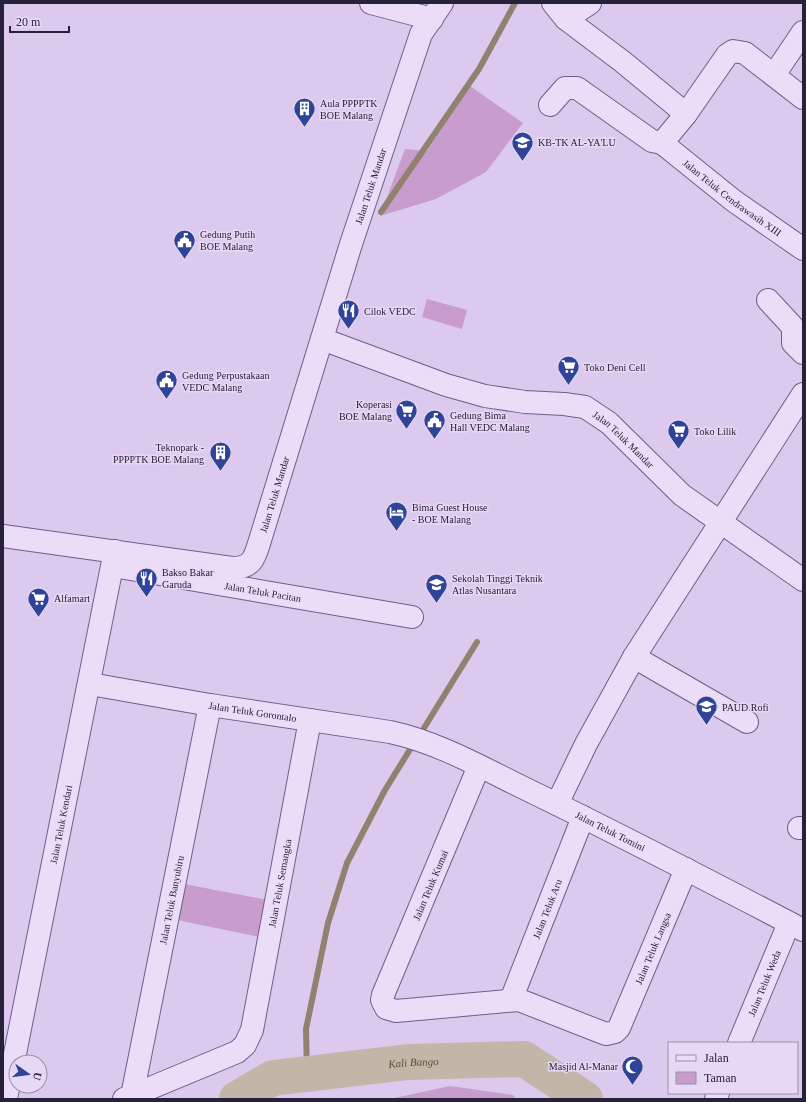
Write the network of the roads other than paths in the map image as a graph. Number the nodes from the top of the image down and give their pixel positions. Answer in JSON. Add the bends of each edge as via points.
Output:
{"nodes":[{"id":1,"x":371,"y":3,"type":"edge"},
{"id":2,"x":590,"y":3,"type":"edge"},
{"id":3,"x":559,"y":11,"type":"edge"},
{"id":4,"x":426,"y":15,"type":"edge"},
{"id":5,"x":803,"y":32,"type":"edge"},
{"id":6,"x":774,"y":75,"type":"junction"},
{"id":7,"x":803,"y":98,"type":"edge"},
{"id":8,"x":550,"y":105,"type":"dead end"},
{"id":9,"x":686,"y":114,"type":"junction"},
{"id":10,"x":662,"y":143,"type":"junction"},
{"id":11,"x":803,"y":249,"type":"edge"},
{"id":12,"x":768,"y":300,"type":"dead end"},
{"id":13,"x":322,"y":339,"type":"junction"},
{"id":14,"x":803,"y":353,"type":"edge"},
{"id":15,"x":803,"y":394,"type":"edge"},
{"id":16,"x":720,"y":522,"type":"junction"},
{"id":17,"x":3,"y":536,"type":"edge"},
{"id":18,"x":114,"y":558,"type":"junction"},
{"id":19,"x":254,"y":558,"type":"joint"},
{"id":20,"x":803,"y":580,"type":"edge"},
{"id":21,"x":412,"y":617,"type":"dead end"},
{"id":22,"x":634,"y":657,"type":"junction"},
{"id":23,"x":90,"y":684,"type":"junction"},
{"id":24,"x":210,"y":705,"type":"junction"},
{"id":25,"x":310,"y":720,"type":"junction"},
{"id":26,"x":747,"y":722,"type":"dead end"},
{"id":27,"x":416,"y":737,"type":"joint"},
{"id":28,"x":478,"y":766,"type":"junction"},
{"id":29,"x":557,"y":804,"type":"junction"},
{"id":30,"x":583,"y":817,"type":"junction"},
{"id":31,"x":686,"y":869,"type":"junction"},
{"id":32,"x":796,"y":926,"type":"edge"},
{"id":33,"x":511,"y":1000,"type":"junction"},
{"id":34,"x":739,"y":1042,"type":"edge"},
{"id":35,"x":7,"y":1075,"type":"edge"},
{"id":36,"x":128,"y":1097,"type":"edge"},
{"id":37,"x":6,"y":1099,"type":"edge"}],
"edges":[{"from":1,"to":4,"type":"street"},
{"from":2,"to":3,"type":"street"},
{"from":3,"to":9,"type":"street"},
{"from":4,"to":13,"type":"street","name":"Jalan Teluk Mandar"},
{"from":5,"to":6,"type":"street"},
{"from":6,"to":7,"type":"street"},
{"from":6,"to":9,"type":"street","via":[[745,53],[736,50],[727,55]]},
{"from":8,"to":10,"type":"street","name":"Jalan Teluk Cendrawasih XIII","via":[[565,88],[577,88],[652,140]]},
{"from":9,"to":10,"type":"street"},
{"from":10,"to":11,"type":"street","name":"Jalan Teluk Cendrawasih XIII","via":[[734,201]]},
{"from":12,"to":14,"type":"street","via":[[793,327],[794,344]]},
{"from":13,"to":16,"type":"street","name":"Jalan Teluk Mandar","via":[[446,385],[485,396],[585,407],[609,423],[682,495]]},
{"from":13,"to":19,"type":"street","name":"Jalan Teluk Mandar"},
{"from":15,"to":16,"type":"street"},
{"from":16,"to":20,"type":"street","name":"Jalan Teluk Mandar"},
{"from":16,"to":22,"type":"street"},
{"from":17,"to":18,"type":"street","name":"Jalan Teluk Pacitan"},
{"from":18,"to":19,"type":"street","name":"Jalan Teluk Pacitan","via":[[232,568],[245,566]]},
{"from":18,"to":21,"type":"street","name":"Jalan Teluk Pacitan"},
{"from":18,"to":23,"type":"street","name":"Jalan Teluk Kendari"},
{"from":22,"to":26,"type":"street"},
{"from":22,"to":29,"type":"street","via":[[586,744]]},
{"from":23,"to":24,"type":"street","name":"Jalan Teluk Gorontalo"},
{"from":23,"to":35,"type":"street","name":"Jalan Teluk Kendari"},
{"from":24,"to":25,"type":"street","name":"Jalan Teluk Gorontalo"},
{"from":24,"to":36,"type":"street","name":"Jalan Teluk Banyubiru"},
{"from":25,"to":27,"type":"street","name":"Jalan Teluk Gorontalo"},
{"from":25,"to":36,"type":"street","name":"Jalan Teluk Semangka","via":[[252,1030],[245,1045],[237,1052]]},
{"from":27,"to":28,"type":"street","name":"Jalan Teluk Tomini"},
{"from":28,"to":29,"type":"street","name":"Jalan Teluk Tomini"},
{"from":28,"to":33,"type":"street","name":"Jalan Teluk Kumai","via":[[383,995],[384,1004],[386,1008],[396,1011]]},
{"from":29,"to":30,"type":"street","name":"Jalan Teluk Tomini"},
{"from":30,"to":31,"type":"street","name":"Jalan Teluk Tomini"},
{"from":30,"to":33,"type":"street","name":"Jalan Teluk Aru"},
{"from":31,"to":32,"type":"street","name":"Jalan Teluk Tomini"},
{"from":31,"to":33,"type":"street","name":"Jalan Teluk Langsa","via":[[619,1028],[615,1032],[606,1034],[519,1000]]},
{"from":32,"to":34,"type":"street","name":"Jalan Teluk Weda"},
{"from":35,"to":37,"type":"street","name":"Jalan Teluk Kendari"}]}
